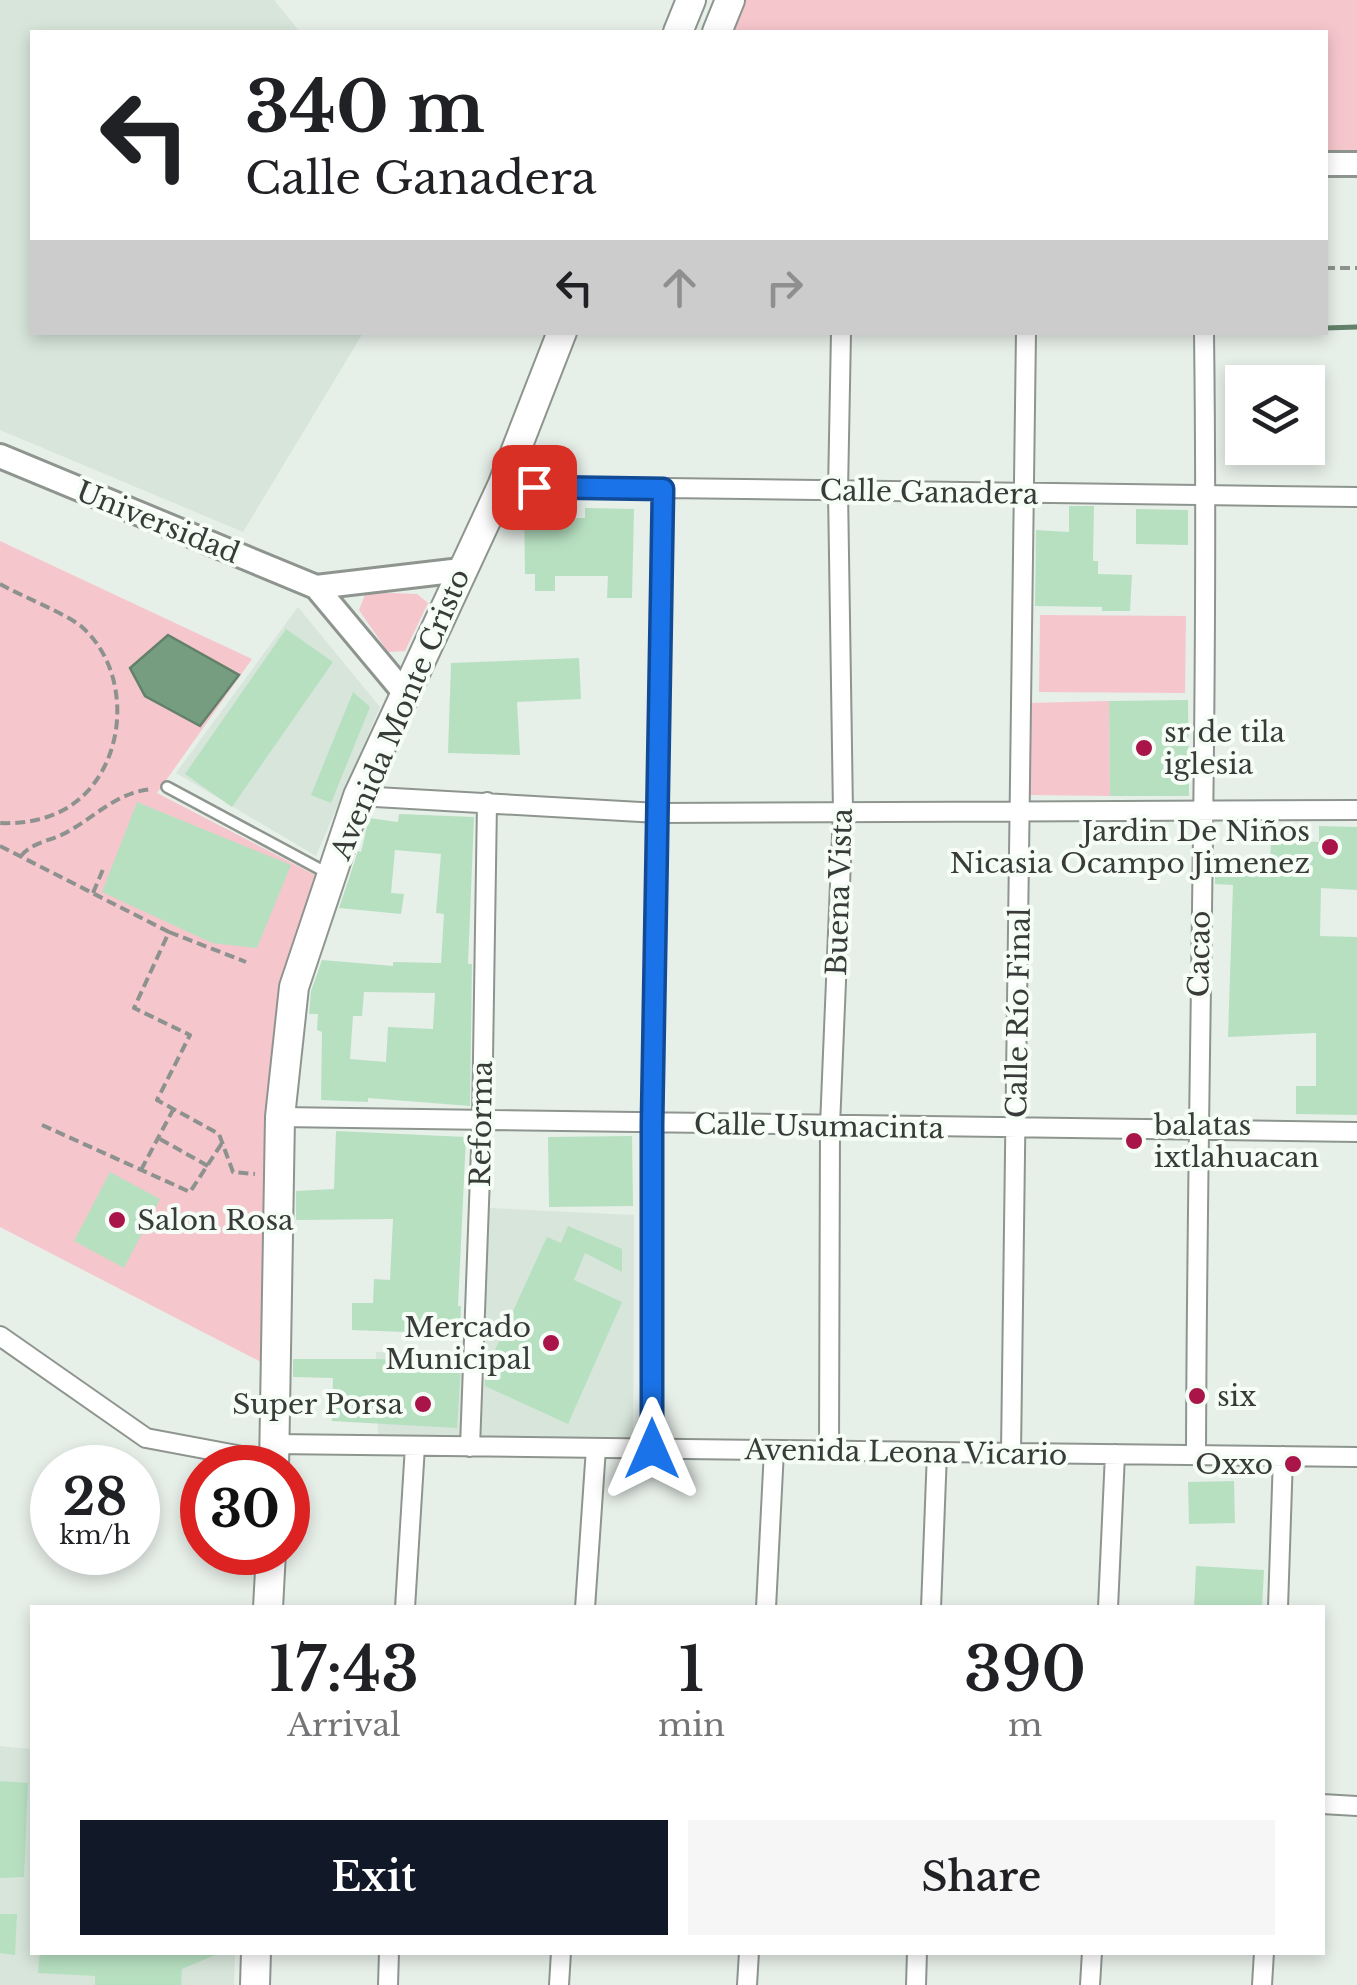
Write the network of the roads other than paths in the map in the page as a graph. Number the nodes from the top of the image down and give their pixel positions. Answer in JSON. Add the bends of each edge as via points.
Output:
{"nodes":[{"id":1,"x":691,"y":0,"type":"edge"},
{"id":2,"x":730,"y":0,"type":"edge"},
{"id":3,"x":679,"y":30,"type":"edge"},
{"id":4,"x":718,"y":30,"type":"edge"},
{"id":5,"x":1328,"y":164,"type":"edge"},
{"id":6,"x":1357,"y":164,"type":"edge"},
{"id":7,"x":561,"y":335,"type":"edge"},
{"id":8,"x":841,"y":335,"type":"edge"},
{"id":9,"x":1026,"y":335,"type":"edge"},
{"id":10,"x":1204,"y":335,"type":"edge"},
{"id":11,"x":0,"y":456,"type":"edge"},
{"id":12,"x":502,"y":486,"type":"junction"},
{"id":13,"x":663,"y":489,"type":"junction"},
{"id":14,"x":838,"y":491,"type":"junction"},
{"id":15,"x":1026,"y":493,"type":"junction"},
{"id":16,"x":1206,"y":495,"type":"junction"},
{"id":17,"x":1357,"y":497,"type":"edge"},
{"id":18,"x":461,"y":570,"type":"junction"},
{"id":19,"x":316,"y":587,"type":"junction"},
{"id":20,"x":407,"y":696,"type":"junction"},
{"id":21,"x":167,"y":787,"type":"road end"},
{"id":22,"x":358,"y":796,"type":"junction"},
{"id":23,"x":486,"y":802,"type":"junction"},
{"id":24,"x":1202,"y":810,"type":"junction"},
{"id":25,"x":1357,"y":810,"type":"edge"},
{"id":26,"x":843,"y":812,"type":"junction"},
{"id":27,"x":1022,"y":812,"type":"junction"},
{"id":28,"x":658,"y":813,"type":"junction"},
{"id":29,"x":332,"y":875,"type":"junction"},
{"id":30,"x":280,"y":1117,"type":"junction"},
{"id":31,"x":482,"y":1122,"type":"junction"},
{"id":32,"x":652,"y":1124,"type":"junction"},
{"id":33,"x":830,"y":1126,"type":"junction"},
{"id":34,"x":1016,"y":1128,"type":"junction"},
{"id":35,"x":1197,"y":1130,"type":"junction"},
{"id":36,"x":1357,"y":1132,"type":"edge"},
{"id":37,"x":0,"y":1336,"type":"edge"},
{"id":38,"x":191,"y":1445,"type":"edge"},
{"id":39,"x":274,"y":1445,"type":"edge"},
{"id":40,"x":415,"y":1446,"type":"junction"},
{"id":41,"x":470,"y":1447,"type":"junction"},
{"id":42,"x":596,"y":1448,"type":"junction"},
{"id":43,"x":652,"y":1449,"type":"junction"},
{"id":44,"x":774,"y":1450,"type":"junction"},
{"id":45,"x":829,"y":1451,"type":"junction"},
{"id":46,"x":937,"y":1452,"type":"junction"},
{"id":47,"x":1011,"y":1453,"type":"junction"},
{"id":48,"x":1115,"y":1454,"type":"junction"},
{"id":49,"x":310,"y":1455,"type":"edge"},
{"id":50,"x":1196,"y":1455,"type":"junction"},
{"id":51,"x":1283,"y":1456,"type":"junction"},
{"id":52,"x":1357,"y":1457,"type":"edge"},
{"id":53,"x":270,"y":1575,"type":"edge"},
{"id":54,"x":268,"y":1605,"type":"edge"},
{"id":55,"x":406,"y":1605,"type":"edge"},
{"id":56,"x":585,"y":1605,"type":"edge"},
{"id":57,"x":766,"y":1605,"type":"edge"},
{"id":58,"x":931,"y":1605,"type":"edge"},
{"id":59,"x":1108,"y":1605,"type":"edge"},
{"id":60,"x":1278,"y":1605,"type":"edge"},
{"id":61,"x":1325,"y":1804,"type":"edge"},
{"id":62,"x":1357,"y":1806,"type":"edge"},
{"id":63,"x":256,"y":1955,"type":"edge"},
{"id":64,"x":389,"y":1955,"type":"edge"},
{"id":65,"x":561,"y":1955,"type":"edge"},
{"id":66,"x":749,"y":1955,"type":"edge"},
{"id":67,"x":917,"y":1955,"type":"edge"},
{"id":68,"x":1092,"y":1955,"type":"edge"},
{"id":69,"x":1264,"y":1955,"type":"edge"},
{"id":70,"x":255,"y":1985,"type":"edge"},
{"id":71,"x":388,"y":1985,"type":"edge"},
{"id":72,"x":559,"y":1985,"type":"edge"},
{"id":73,"x":748,"y":1985,"type":"edge"},
{"id":74,"x":916,"y":1985,"type":"edge"},
{"id":75,"x":1090,"y":1985,"type":"edge"},
{"id":76,"x":1262,"y":1985,"type":"edge"}],
"edges":[{"from":1,"to":3,"type":"main road"},
{"from":2,"to":4,"type":"main road"},
{"from":5,"to":6,"type":"street"},
{"from":7,"to":12,"type":"main road","name":"Avenida Monte Cristo"},
{"from":8,"to":14,"type":"street","name":"Buena Vista"},
{"from":9,"to":15,"type":"street","name":"Calle Río Final"},
{"from":10,"to":16,"type":"street","name":"Cacao"},
{"from":11,"to":19,"type":"street","name":"Universidad"},
{"from":12,"to":13,"type":"street","name":"Calle Ganadera"},
{"from":12,"to":18,"type":"main road","name":"Avenida Monte Cristo"},
{"from":13,"to":14,"type":"street","name":"Calle Ganadera"},
{"from":13,"to":28,"type":"street"},
{"from":14,"to":15,"type":"street","name":"Calle Ganadera"},
{"from":14,"to":26,"type":"street","name":"Buena Vista"},
{"from":15,"to":16,"type":"street","name":"Calle Ganadera"},
{"from":15,"to":27,"type":"street","name":"Calle Río Final"},
{"from":16,"to":17,"type":"street","name":"Calle Ganadera"},
{"from":16,"to":24,"type":"street","name":"Cacao"},
{"from":18,"to":19,"type":"street"},
{"from":18,"to":20,"type":"main road","name":"Avenida Monte Cristo"},
{"from":19,"to":20,"type":"street"},
{"from":20,"to":22,"type":"main road","name":"Avenida Monte Cristo"},
{"from":21,"to":29,"type":"lane"},
{"from":22,"to":23,"type":"street"},
{"from":22,"to":29,"type":"main road","name":"Avenida Monte Cristo"},
{"from":23,"to":28,"type":"street"},
{"from":23,"to":31,"type":"street","name":"Reforma"},
{"from":24,"to":25,"type":"street"},
{"from":24,"to":27,"type":"street"},
{"from":24,"to":35,"type":"street","name":"Cacao"},
{"from":26,"to":27,"type":"street"},
{"from":26,"to":28,"type":"street"},
{"from":26,"to":33,"type":"street","name":"Buena Vista"},
{"from":27,"to":34,"type":"street","name":"Calle Río Final"},
{"from":28,"to":32,"type":"street"},
{"from":29,"to":30,"type":"main road","name":"Avenida Monte Cristo","via":[[294,987]]},
{"from":30,"to":31,"type":"street","name":"Calle Usumacinta"},
{"from":30,"to":39,"type":"main road","name":"Avenida Monte Cristo"},
{"from":31,"to":32,"type":"street","name":"Calle Usumacinta"},
{"from":31,"to":41,"type":"street","name":"Reforma"},
{"from":32,"to":33,"type":"street","name":"Calle Usumacinta"},
{"from":32,"to":43,"type":"street"},
{"from":33,"to":34,"type":"street","name":"Calle Usumacinta"},
{"from":33,"to":45,"type":"street","name":"Buena Vista"},
{"from":34,"to":35,"type":"street","name":"Calle Usumacinta"},
{"from":34,"to":47,"type":"street","name":"Calle Río Final"},
{"from":35,"to":36,"type":"street","name":"Calle Usumacinta"},
{"from":35,"to":50,"type":"street","name":"Cacao"},
{"from":37,"to":38,"type":"street","name":"Avenida Leona Vicario","via":[[146,1438]]},
{"from":40,"to":41,"type":"street","name":"Avenida Leona Vicario"},
{"from":40,"to":49,"type":"street","name":"Avenida Leona Vicario"},
{"from":40,"to":55,"type":"street"},
{"from":41,"to":42,"type":"street","name":"Avenida Leona Vicario"},
{"from":42,"to":43,"type":"street","name":"Avenida Leona Vicario"},
{"from":42,"to":56,"type":"street"},
{"from":43,"to":44,"type":"street","name":"Avenida Leona Vicario"},
{"from":44,"to":45,"type":"street","name":"Avenida Leona Vicario"},
{"from":44,"to":57,"type":"street"},
{"from":45,"to":46,"type":"street","name":"Avenida Leona Vicario"},
{"from":46,"to":47,"type":"street","name":"Avenida Leona Vicario"},
{"from":46,"to":58,"type":"street"},
{"from":47,"to":48,"type":"street","name":"Avenida Leona Vicario"},
{"from":48,"to":50,"type":"street","name":"Avenida Leona Vicario"},
{"from":48,"to":59,"type":"street"},
{"from":50,"to":51,"type":"street","name":"Avenida Leona Vicario"},
{"from":51,"to":52,"type":"street","name":"Avenida Leona Vicario"},
{"from":51,"to":60,"type":"street"},
{"from":53,"to":54,"type":"main road"},
{"from":61,"to":62,"type":"street"},
{"from":63,"to":70,"type":"main road"},
{"from":64,"to":71,"type":"street"},
{"from":65,"to":72,"type":"street"},
{"from":66,"to":73,"type":"street"},
{"from":67,"to":74,"type":"street"},
{"from":68,"to":75,"type":"street"},
{"from":69,"to":76,"type":"street"}]}
